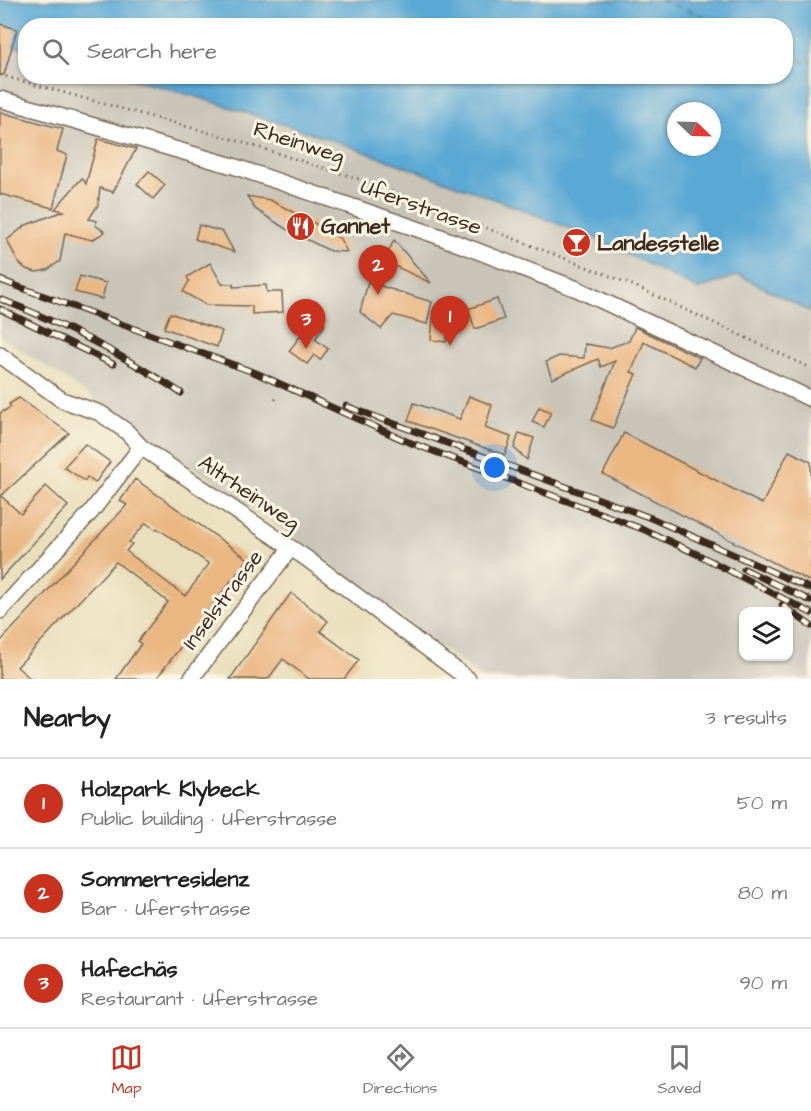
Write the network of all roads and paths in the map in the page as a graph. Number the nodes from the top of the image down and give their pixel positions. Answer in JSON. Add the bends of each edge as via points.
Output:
{"nodes":[{"id":1,"x":0,"y":75,"type":"edge"},
{"id":2,"x":18,"y":80,"type":"edge"},
{"id":3,"x":33,"y":84,"type":"edge"},
{"id":4,"x":0,"y":99,"type":"edge"},
{"id":5,"x":2,"y":363,"type":"edge"},
{"id":6,"x":811,"y":368,"type":"edge"},
{"id":7,"x":811,"y":399,"type":"edge"},
{"id":8,"x":141,"y":447,"type":"junction"},
{"id":9,"x":290,"y":549,"type":"junction"},
{"id":10,"x":0,"y":611,"type":"edge"},
{"id":11,"x":191,"y":679,"type":"edge"},
{"id":12,"x":468,"y":679,"type":"edge"}],
"edges":[{"from":1,"to":2,"type":"path","name":"Rheinweg"},
{"from":3,"to":6,"type":"path","name":"Rheinweg","via":[[232,138],[365,182],[628,283]]},
{"from":4,"to":7,"type":"street","name":"Uferstrasse","via":[[233,166],[438,236],[577,289]]},
{"from":5,"to":8,"type":"street","name":"Altrheinweg","via":[[62,400],[100,413]]},
{"from":8,"to":9,"type":"street","name":"Altrheinweg"},
{"from":8,"to":10,"type":"street","via":[[91,512]]},
{"from":9,"to":11,"type":"street","name":"Inselstrasse"},
{"from":9,"to":12,"type":"street","name":"Altrheinweg"}]}
